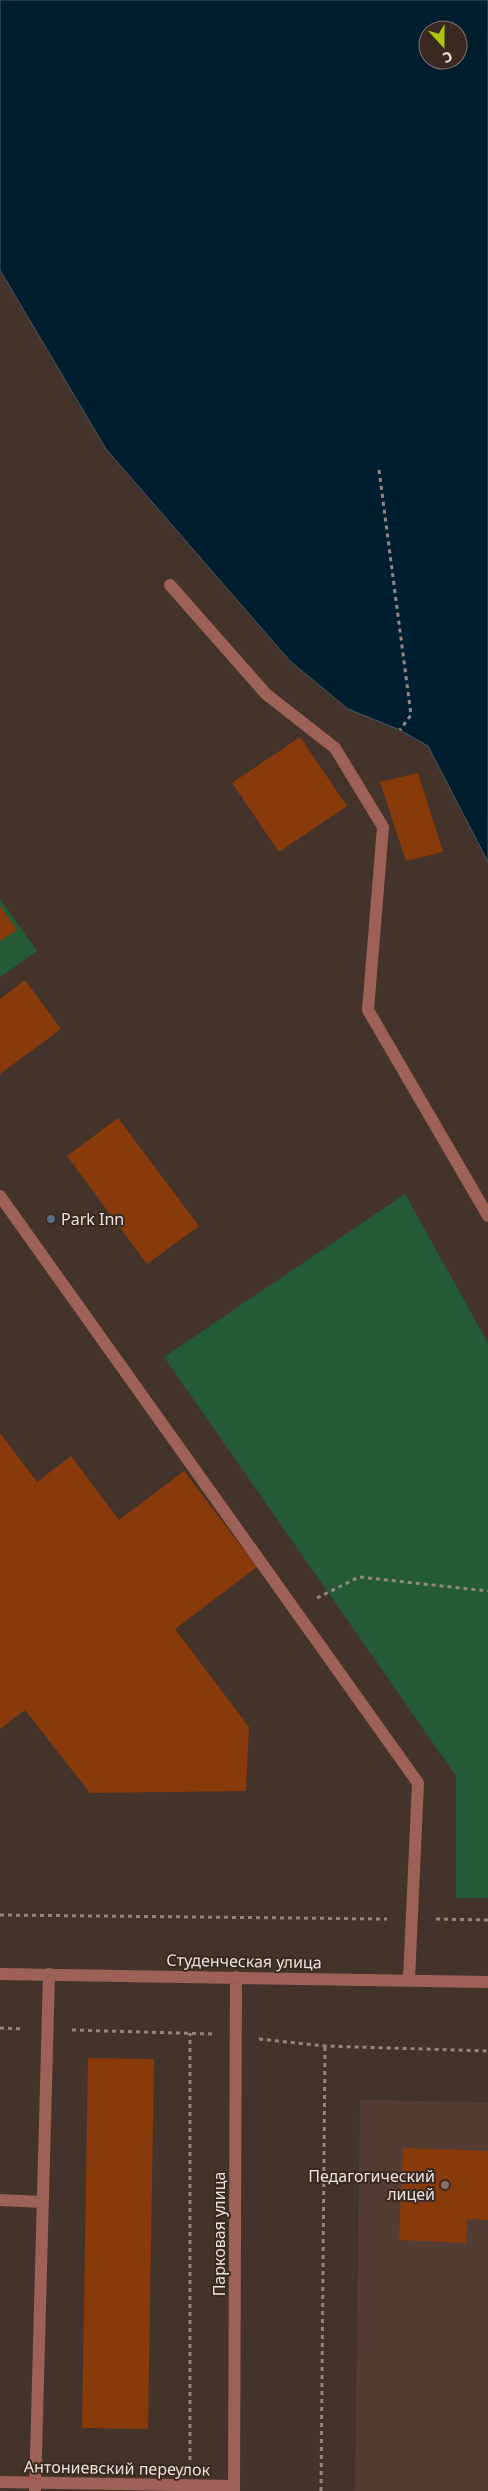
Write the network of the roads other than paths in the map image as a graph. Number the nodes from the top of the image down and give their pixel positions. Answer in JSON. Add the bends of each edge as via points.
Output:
{"nodes":[{"id":1,"x":170,"y":585,"type":"dead end"},
{"id":2,"x":0,"y":1196,"type":"edge"},
{"id":3,"x":488,"y":1216,"type":"edge"},
{"id":4,"x":0,"y":1974,"type":"edge"},
{"id":5,"x":49,"y":1974,"type":"junction"},
{"id":6,"x":236,"y":1977,"type":"junction"},
{"id":7,"x":409,"y":1979,"type":"junction"},
{"id":8,"x":488,"y":1982,"type":"edge"},
{"id":9,"x":0,"y":2200,"type":"edge"},
{"id":10,"x":42,"y":2202,"type":"junction"},
{"id":11,"x":0,"y":2482,"type":"edge"},
{"id":12,"x":35,"y":2487,"type":"edge"},
{"id":13,"x":234,"y":2488,"type":"edge"}],
"edges":[{"from":1,"to":3,"type":"street","via":[[266,694],[335,748],[383,827],[368,1010]]},
{"from":2,"to":7,"type":"street","via":[[418,1783]]},
{"from":4,"to":5,"type":"street","name":"Студенческая улица"},
{"from":5,"to":6,"type":"street","name":"Студенческая улица"},
{"from":5,"to":10,"type":"street"},
{"from":6,"to":7,"type":"street","name":"Студенческая улица"},
{"from":6,"to":13,"type":"street","name":"Парковая улица"},
{"from":7,"to":8,"type":"street","name":"Студенческая улица"},
{"from":9,"to":10,"type":"street"},
{"from":10,"to":12,"type":"street"},
{"from":11,"to":12,"type":"street","name":"Антониевский переулок"},
{"from":12,"to":13,"type":"street","name":"Антониевский переулок"}]}
